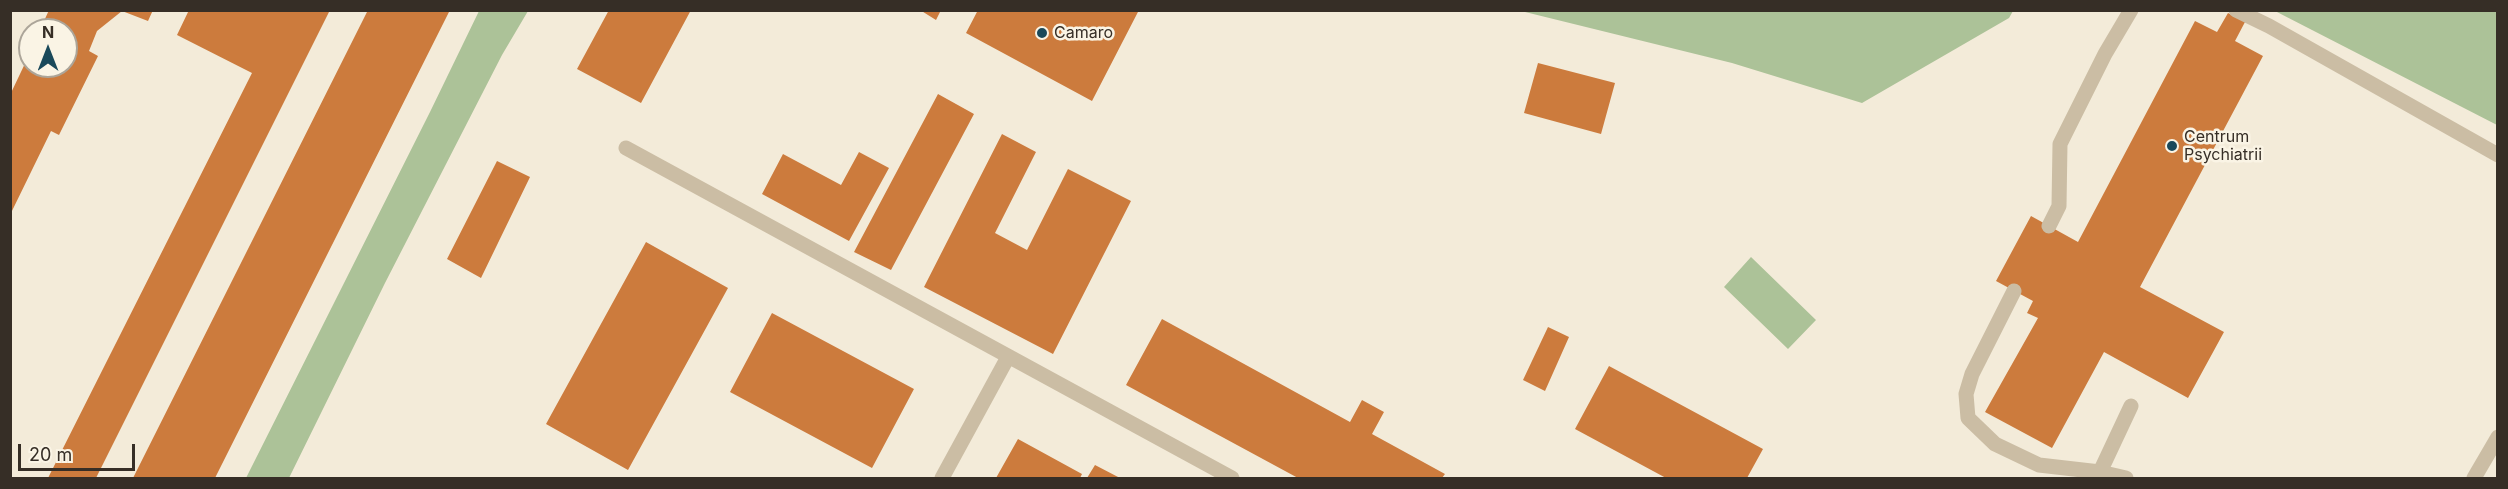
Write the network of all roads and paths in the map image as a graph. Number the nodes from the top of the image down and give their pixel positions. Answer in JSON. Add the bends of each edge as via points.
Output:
{"nodes":[{"id":1,"x":2131,"y":10,"type":"edge"},
{"id":2,"x":2236,"y":10,"type":"edge"},
{"id":3,"x":626,"y":148,"type":"dead end"},
{"id":4,"x":2498,"y":154,"type":"edge"},
{"id":5,"x":2049,"y":226,"type":"dead end"},
{"id":6,"x":2014,"y":291,"type":"dead end"},
{"id":7,"x":1008,"y":357,"type":"junction"},
{"id":8,"x":2131,"y":406,"type":"dead end"},
{"id":9,"x":2498,"y":437,"type":"edge"},
{"id":10,"x":2100,"y":472,"type":"junction"},
{"id":11,"x":942,"y":478,"type":"edge"},
{"id":12,"x":1232,"y":478,"type":"edge"},
{"id":13,"x":2126,"y":478,"type":"edge"},
{"id":14,"x":2474,"y":478,"type":"edge"}],
"edges":[{"from":1,"to":5,"type":"lane","via":[[2060,144],[2059,206]]},
{"from":2,"to":4,"type":"lane"},
{"from":3,"to":7,"type":"lane"},
{"from":6,"to":10,"type":"lane","via":[[1972,374],[1966,394],[1968,418],[1995,444],[2039,465]]},
{"from":7,"to":11,"type":"lane"},
{"from":7,"to":12,"type":"lane"},
{"from":8,"to":10,"type":"lane"},
{"from":9,"to":14,"type":"lane"},
{"from":10,"to":13,"type":"lane"}]}
